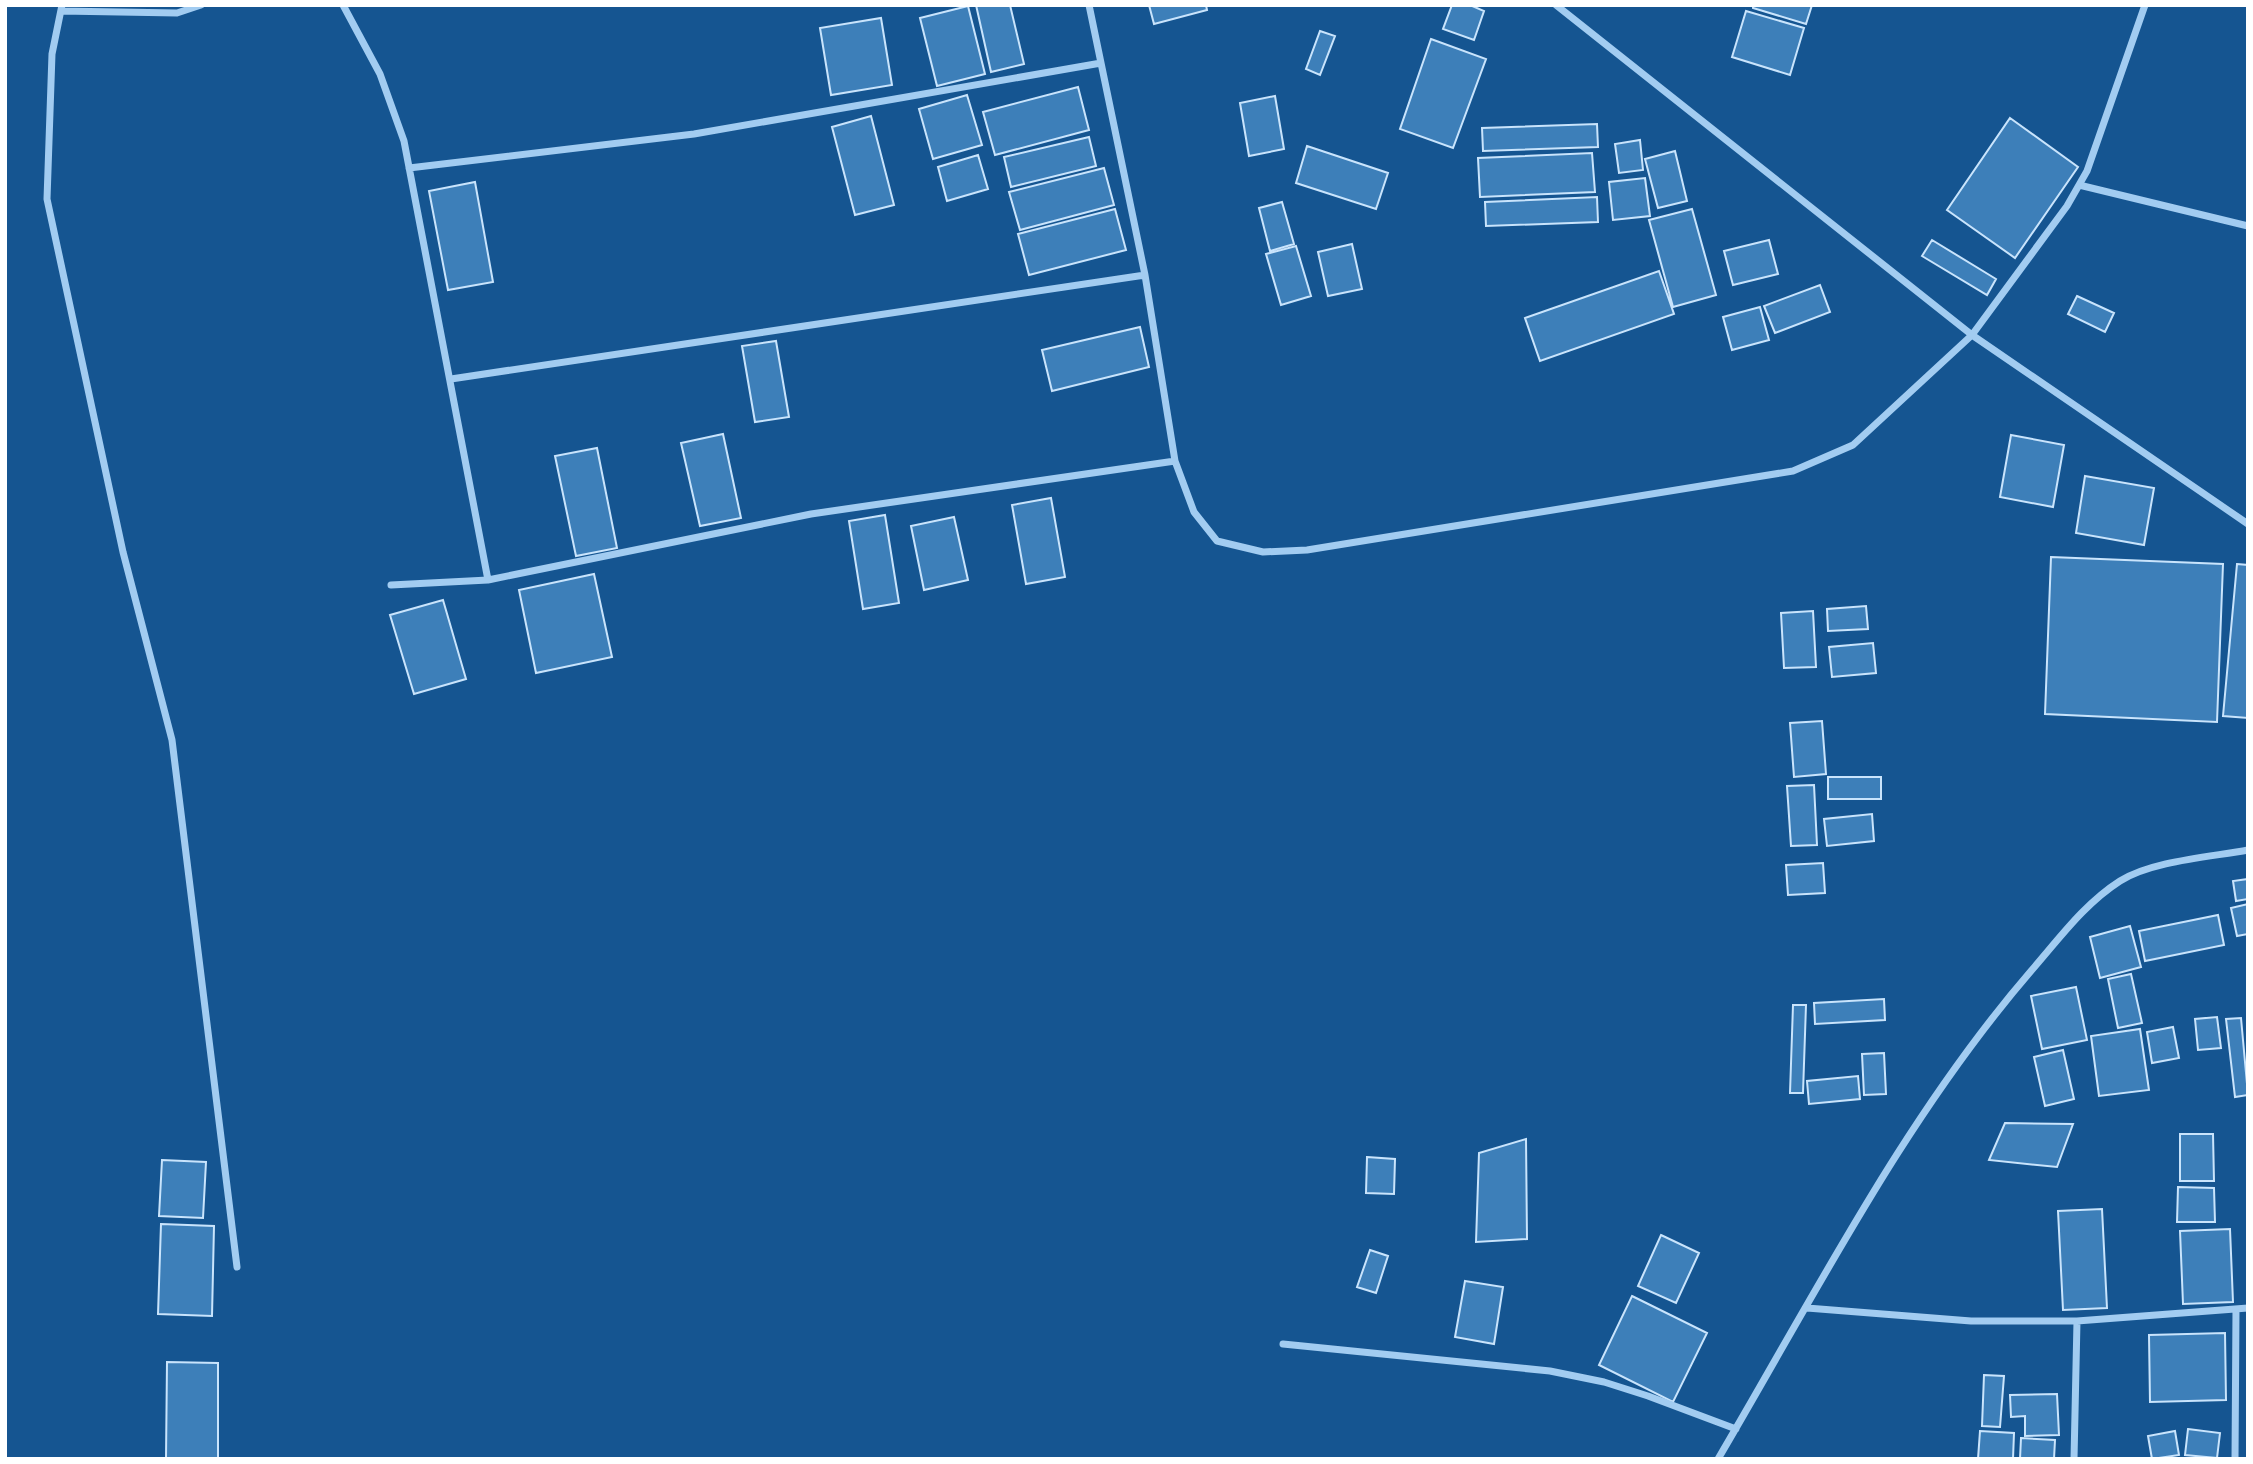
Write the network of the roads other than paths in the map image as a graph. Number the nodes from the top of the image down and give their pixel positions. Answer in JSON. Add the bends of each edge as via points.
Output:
{"nodes":[{"id":1,"x":201,"y":5,"type":"edge"},
{"id":2,"x":343,"y":5,"type":"edge"},
{"id":3,"x":1090,"y":5,"type":"edge"},
{"id":4,"x":1556,"y":5,"type":"edge"},
{"id":5,"x":2145,"y":5,"type":"edge"},
{"id":6,"x":61,"y":8,"type":"edge"},
{"id":7,"x":1101,"y":63,"type":"junction"},
{"id":8,"x":409,"y":169,"type":"junction"},
{"id":9,"x":2079,"y":186,"type":"junction"},
{"id":10,"x":2248,"y":226,"type":"edge"},
{"id":11,"x":1145,"y":275,"type":"junction"},
{"id":12,"x":1972,"y":335,"type":"junction"},
{"id":13,"x":451,"y":379,"type":"junction"},
{"id":14,"x":1175,"y":461,"type":"junction"},
{"id":15,"x":2248,"y":524,"type":"edge"},
{"id":16,"x":488,"y":580,"type":"junction"},
{"id":17,"x":391,"y":585,"type":"dead end"},
{"id":18,"x":2248,"y":850,"type":"edge"},
{"id":19,"x":237,"y":1267,"type":"dead end"},
{"id":20,"x":1807,"y":1308,"type":"junction"},
{"id":21,"x":2236,"y":1308,"type":"junction"},
{"id":22,"x":2248,"y":1308,"type":"edge"},
{"id":23,"x":2077,"y":1321,"type":"junction"},
{"id":24,"x":1283,"y":1344,"type":"dead end"},
{"id":25,"x":1735,"y":1429,"type":"junction"},
{"id":26,"x":1718,"y":1459,"type":"edge"},
{"id":27,"x":2074,"y":1459,"type":"edge"},
{"id":28,"x":2235,"y":1459,"type":"edge"}],
"edges":[{"from":1,"to":6,"type":"street","via":[[177,13]]},
{"from":2,"to":8,"type":"street","via":[[380,74]]},
{"from":3,"to":7,"type":"street"},
{"from":4,"to":12,"type":"street"},
{"from":5,"to":9,"type":"street"},
{"from":6,"to":19,"type":"street","via":[[52,54],[47,200],[123,552],[172,740]]},
{"from":7,"to":8,"type":"street","via":[[694,134]]},
{"from":7,"to":11,"type":"street"},
{"from":8,"to":13,"type":"street"},
{"from":9,"to":10,"type":"street"},
{"from":9,"to":12,"type":"street"},
{"from":11,"to":13,"type":"street"},
{"from":11,"to":14,"type":"street"},
{"from":12,"to":14,"type":"street","via":[[1853,445],[1793,471],[1628,500],[1307,550],[1263,552],[1217,541],[1194,512]]},
{"from":12,"to":15,"type":"street"},
{"from":13,"to":16,"type":"street"},
{"from":14,"to":16,"type":"street","via":[[811,514]]},
{"from":16,"to":17,"type":"street"},
{"from":18,"to":20,"type":"street","via":[[2158,867],[2123,879],[2091,901],[1956,1064]]},
{"from":20,"to":23,"type":"street","via":[[1971,1321]]},
{"from":20,"to":25,"type":"street"},
{"from":21,"to":22,"type":"street"},
{"from":21,"to":23,"type":"street"},
{"from":21,"to":28,"type":"street"},
{"from":23,"to":27,"type":"street"},
{"from":24,"to":25,"type":"street","via":[[1550,1371],[1615,1385]]},
{"from":25,"to":26,"type":"street"}]}
